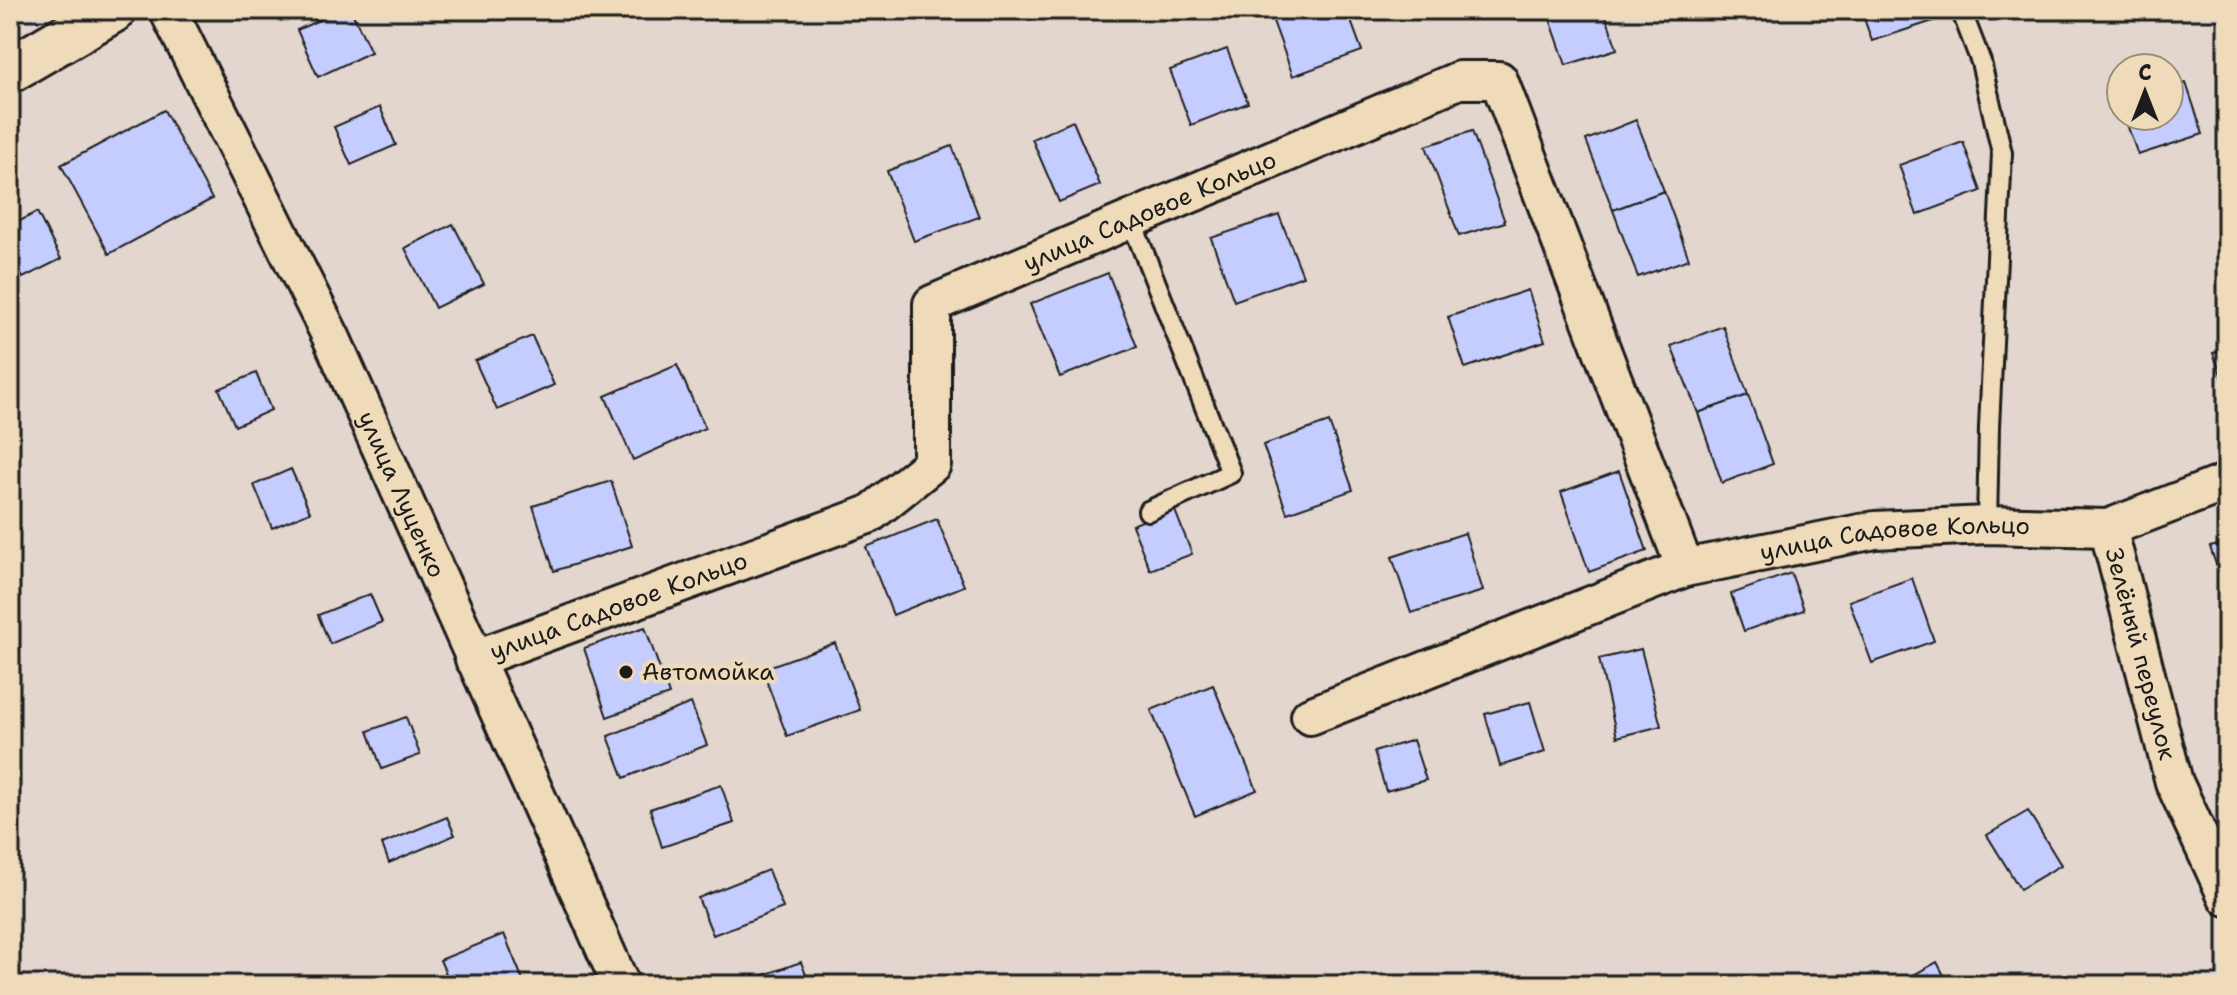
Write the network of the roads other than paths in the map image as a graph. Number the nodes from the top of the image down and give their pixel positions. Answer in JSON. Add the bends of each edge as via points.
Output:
{"nodes":[{"id":1,"x":113,"y":10,"type":"edge"},
{"id":2,"x":168,"y":10,"type":"edge"},
{"id":3,"x":1961,"y":10,"type":"edge"},
{"id":4,"x":10,"y":70,"type":"edge"},
{"id":5,"x":1131,"y":220,"type":"junction"},
{"id":6,"x":2227,"y":482,"type":"edge"},
{"id":7,"x":1148,"y":511,"type":"dead end"},
{"id":8,"x":1987,"y":525,"type":"junction"},
{"id":9,"x":2108,"y":528,"type":"junction"},
{"id":10,"x":1685,"y":568,"type":"junction"},
{"id":11,"x":474,"y":659,"type":"junction"},
{"id":12,"x":1310,"y":716,"type":"dead end"},
{"id":13,"x":2227,"y":897,"type":"edge"},
{"id":14,"x":621,"y":985,"type":"edge"}],
"edges":[{"from":1,"to":4,"type":"main road"},
{"from":2,"to":11,"type":"street","name":"улица Луценко","via":[[332,339]]},
{"from":3,"to":8,"type":"lane","via":[[1981,62],[2002,153]]},
{"from":5,"to":7,"type":"lane","via":[[1231,473]]},
{"from":5,"to":10,"type":"street","name":"улица Садовое Кольцо","via":[[1459,80],[1499,80]]},
{"from":5,"to":11,"type":"street","name":"улица Садовое Кольцо","via":[[932,304],[932,464],[870,514]]},
{"from":6,"to":9,"type":"street","name":"Зелёный переулок"},
{"from":8,"to":9,"type":"street","name":"улица Садовое Кольцо"},
{"from":8,"to":10,"type":"street","name":"улица Садовое Кольцо","via":[[1875,530]]},
{"from":9,"to":13,"type":"street","name":"Зелёный переулок","via":[[2174,782]]},
{"from":10,"to":12,"type":"street","name":"улица Садовое Кольцо"},
{"from":11,"to":14,"type":"street","name":"улица Луценко"}]}
